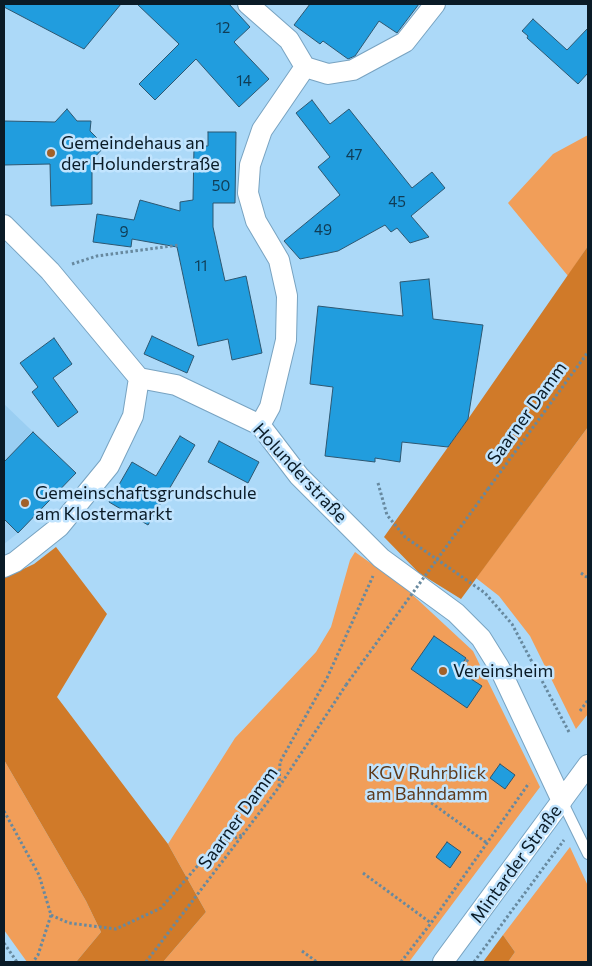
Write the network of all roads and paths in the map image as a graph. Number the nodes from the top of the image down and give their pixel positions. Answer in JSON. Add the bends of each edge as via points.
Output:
{"nodes":[{"id":1,"x":248,"y":4,"type":"edge"},
{"id":2,"x":436,"y":4,"type":"edge"},
{"id":3,"x":305,"y":67,"type":"junction"},
{"id":4,"x":4,"y":225,"type":"edge"},
{"id":5,"x":179,"y":245,"type":"dead end"},
{"id":6,"x":50,"y":271,"type":"junction"},
{"id":7,"x":588,"y":352,"type":"edge"},
{"id":8,"x":139,"y":378,"type":"junction"},
{"id":9,"x":260,"y":424,"type":"junction"},
{"id":10,"x":381,"y":558,"type":"junction"},
{"id":11,"x":4,"y":567,"type":"edge"},
{"id":12,"x":581,"y":573,"type":"dead end"},
{"id":13,"x":588,"y":578,"type":"edge"},
{"id":14,"x":588,"y":700,"type":"edge"},
{"id":15,"x":580,"y":711,"type":"dead end"},
{"id":16,"x":545,"y":762,"type":"junction"},
{"id":17,"x":588,"y":765,"type":"edge"},
{"id":18,"x":279,"y":787,"type":"junction"},
{"id":19,"x":419,"y":794,"type":"dead end"},
{"id":20,"x":562,"y":801,"type":"junction"},
{"id":21,"x":4,"y":812,"type":"edge"},
{"id":22,"x":574,"y":826,"type":"junction"},
{"id":23,"x":245,"y":834,"type":"junction"},
{"id":24,"x":487,"y":843,"type":"junction"},
{"id":25,"x":588,"y":854,"type":"edge"},
{"id":26,"x":363,"y":873,"type":"dead end"},
{"id":27,"x":51,"y":915,"type":"junction"},
{"id":28,"x":431,"y":923,"type":"junction"},
{"id":29,"x":4,"y":943,"type":"edge"},
{"id":30,"x":302,"y":951,"type":"dead end"},
{"id":31,"x":18,"y":962,"type":"edge"},
{"id":32,"x":33,"y":962,"type":"edge"},
{"id":33,"x":146,"y":962,"type":"edge"},
{"id":34,"x":317,"y":962,"type":"edge"},
{"id":35,"x":401,"y":962,"type":"edge"},
{"id":36,"x":443,"y":962,"type":"edge"},
{"id":37,"x":474,"y":962,"type":"edge"}],
"edges":[{"from":1,"to":3,"type":"street","via":[[289,40]]},
{"from":2,"to":3,"type":"street","via":[[405,42],[353,70],[328,74]]},
{"from":3,"to":9,"type":"street","via":[[262,130],[250,165],[248,193],[256,221],[279,260],[287,296],[286,340],[270,407]]},
{"from":4,"to":6,"type":"street"},
{"from":5,"to":6,"type":"path","via":[[97,256]]},
{"from":6,"to":8,"type":"street"},
{"from":7,"to":18,"type":"path","name":"Saarner Damm","bridge":true,"via":[[346,685]]},
{"from":8,"to":9,"type":"street","name":"Holunderstraße","via":[[176,385]]},
{"from":8,"to":11,"type":"street","via":[[132,416],[109,466],[59,527]]},
{"from":9,"to":10,"type":"street","name":"Holunderstraße","via":[[299,476]]},
{"from":10,"to":16,"type":"street","name":"Holunderstraße","via":[[456,613],[481,638],[499,667]]},
{"from":10,"to":18,"type":"path","via":[[327,678],[280,762]]},
{"from":12,"to":13,"type":"path"},
{"from":14,"to":15,"type":"path"},
{"from":16,"to":20,"type":"street","name":"Holunderstraße"},
{"from":16,"to":24,"type":"path"},
{"from":17,"to":20,"type":"street","name":"Mintarder Straße"},
{"from":18,"to":23,"type":"path","name":"Saarner Damm"},
{"from":19,"to":24,"type":"path"},
{"from":20,"to":22,"type":"lane"},
{"from":20,"to":36,"type":"street","name":"Mintarder Straße"},
{"from":21,"to":27,"type":"path","via":[[39,875]]},
{"from":22,"to":25,"type":"lane"},
{"from":22,"to":37,"type":"path"},
{"from":23,"to":27,"type":"path","via":[[213,848],[161,908],[116,928],[69,923]]},
{"from":23,"to":33,"type":"path","name":"Saarner Damm"},
{"from":24,"to":28,"type":"path"},
{"from":26,"to":28,"type":"path"},
{"from":27,"to":32,"type":"path"},
{"from":28,"to":35,"type":"path"},
{"from":29,"to":31,"type":"path"},
{"from":30,"to":34,"type":"path"}]}
